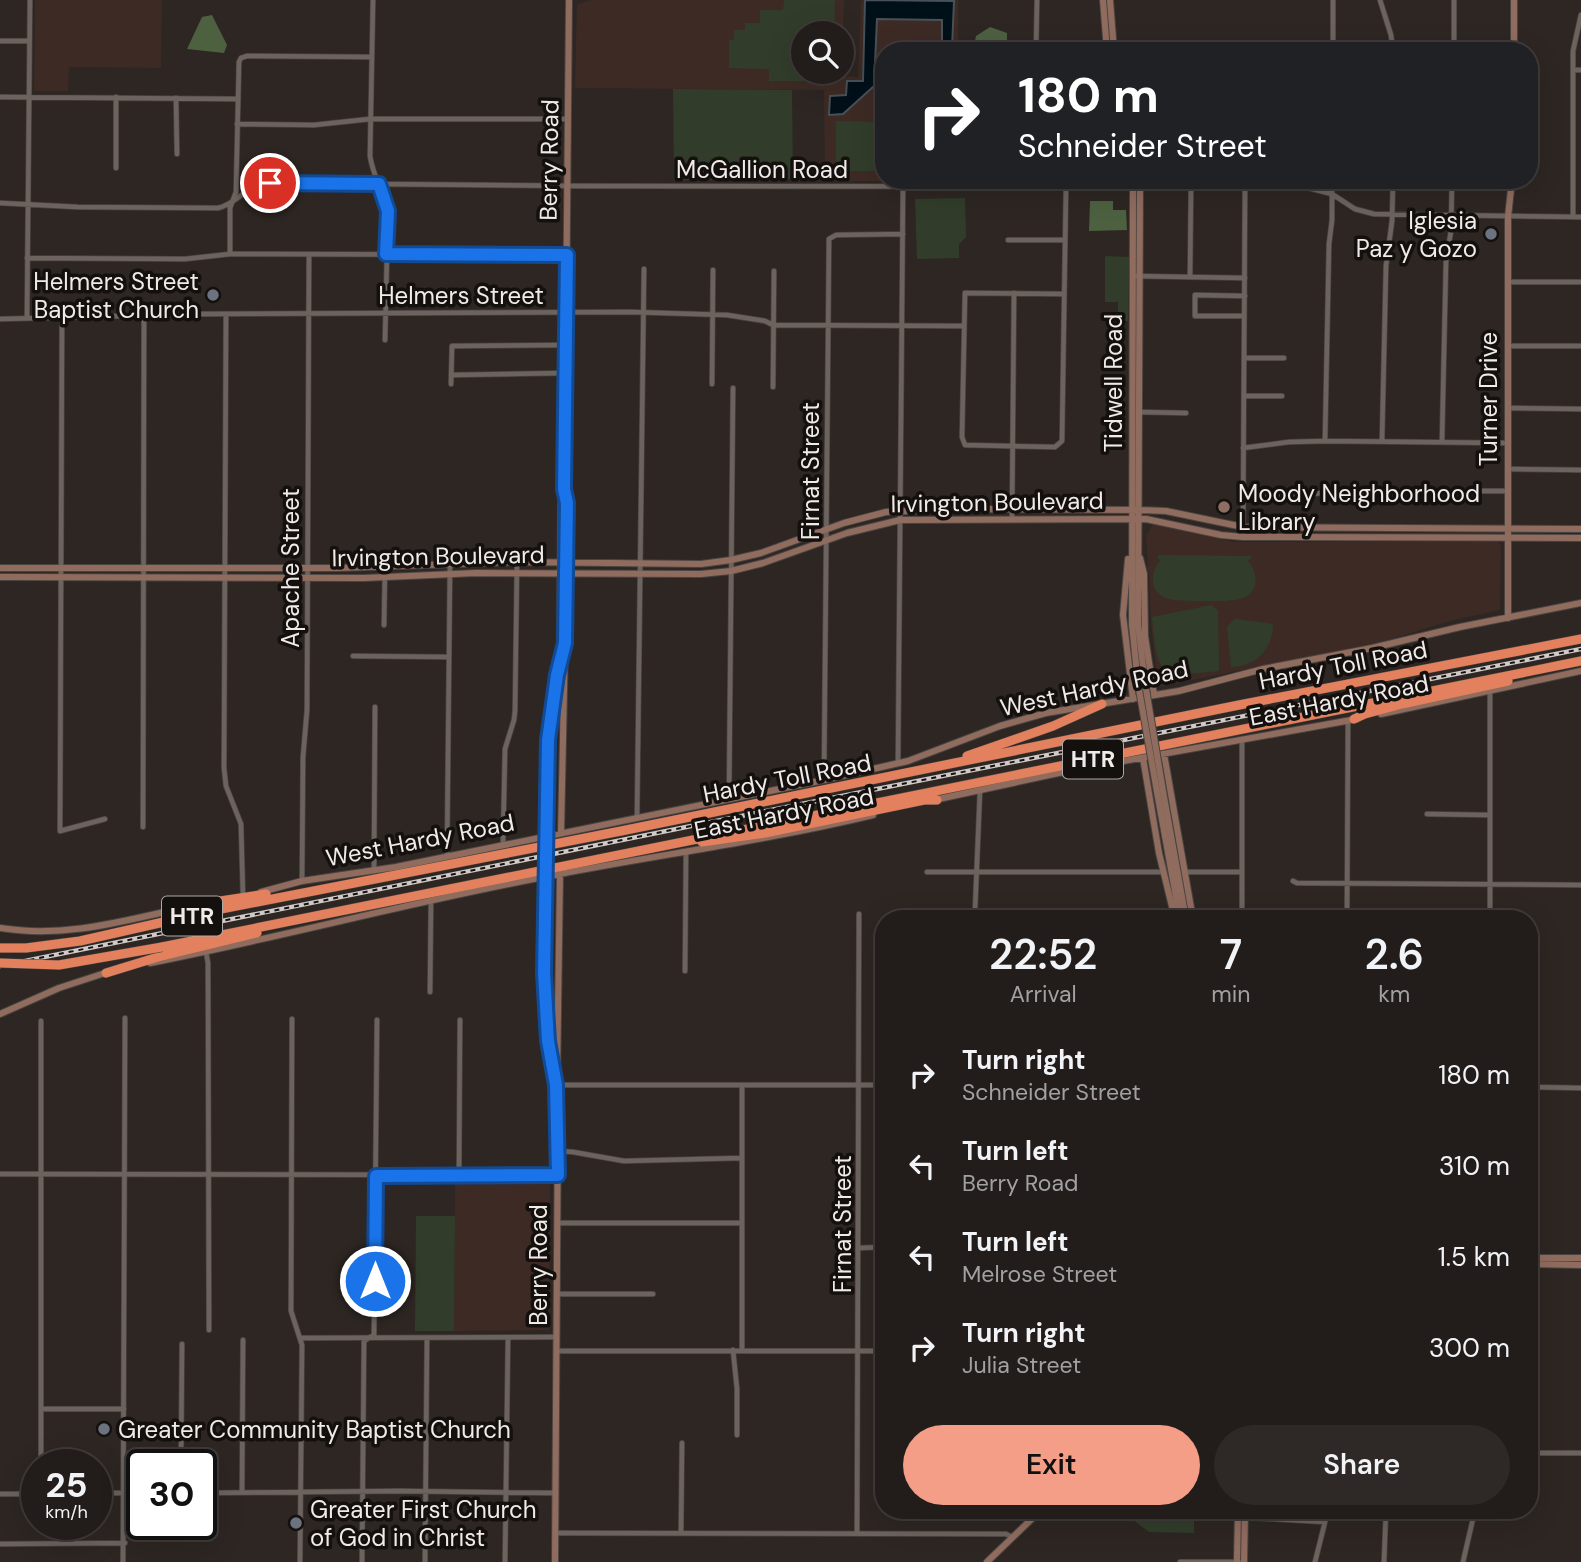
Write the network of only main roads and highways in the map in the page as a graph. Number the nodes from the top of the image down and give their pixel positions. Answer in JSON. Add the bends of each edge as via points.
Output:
{"nodes":[{"id":1,"x":569,"y":0,"type":"edge"},
{"id":2,"x":1103,"y":0,"type":"edge"},
{"id":3,"x":1110,"y":0,"type":"edge"},
{"id":4,"x":1514,"y":0,"type":"edge"},
{"id":5,"x":1108,"y":38,"type":"junction"},
{"id":6,"x":1108,"y":42,"type":"edge"},
{"id":7,"x":1110,"y":42,"type":"edge"},
{"id":8,"x":1514,"y":42,"type":"edge"},
{"id":9,"x":1137,"y":189,"type":"edge"},
{"id":10,"x":1511,"y":189,"type":"edge"},
{"id":11,"x":1071,"y":509,"type":"junction"},
{"id":12,"x":1134,"y":509,"type":"junction"},
{"id":13,"x":1072,"y":519,"type":"junction"},
{"id":14,"x":1134,"y":519,"type":"junction"},
{"id":15,"x":1228,"y":526,"type":"junction"},
{"id":16,"x":1362,"y":527,"type":"junction"},
{"id":17,"x":1196,"y":528,"type":"junction"},
{"id":18,"x":1303,"y":528,"type":"junction"},
{"id":19,"x":1436,"y":528,"type":"junction"},
{"id":20,"x":1507,"y":528,"type":"junction"},
{"id":21,"x":1561,"y":528,"type":"junction"},
{"id":22,"x":1581,"y":529,"type":"edge"},
{"id":23,"x":1303,"y":537,"type":"junction"},
{"id":24,"x":1363,"y":538,"type":"junction"},
{"id":25,"x":1436,"y":538,"type":"junction"},
{"id":26,"x":1507,"y":538,"type":"junction"},
{"id":27,"x":1562,"y":538,"type":"junction"},
{"id":28,"x":1581,"y":538,"type":"edge"},
{"id":29,"x":1134,"y":542,"type":"junction"},
{"id":30,"x":437,"y":564,"type":"junction"},
{"id":31,"x":563,"y":564,"type":"junction"},
{"id":32,"x":0,"y":568,"type":"edge"},
{"id":33,"x":563,"y":572,"type":"junction"},
{"id":34,"x":424,"y":576,"type":"junction"},
{"id":35,"x":0,"y":577,"type":"edge"},
{"id":36,"x":1581,"y":603,"type":"edge"},
{"id":37,"x":1508,"y":618,"type":"junction"},
{"id":38,"x":1581,"y":639,"type":"edge"},
{"id":39,"x":565,"y":643,"type":"junction"},
{"id":40,"x":1581,"y":661,"type":"edge"},
{"id":41,"x":1556,"y":666,"type":"junction"},
{"id":42,"x":1581,"y":671,"type":"edge"},
{"id":43,"x":557,"y":675,"type":"junction"},
{"id":44,"x":1142,"y":684,"type":"junction"},
{"id":45,"x":1154,"y":695,"type":"junction"},
{"id":46,"x":1133,"y":699,"type":"junction"},
{"id":47,"x":1102,"y":704,"type":"junction"},
{"id":48,"x":551,"y":712,"type":"junction"},
{"id":49,"x":563,"y":715,"type":"junction"},
{"id":50,"x":1351,"y":720,"type":"junction"},
{"id":51,"x":1164,"y":754,"type":"junction"},
{"id":52,"x":1143,"y":758,"type":"junction"},
{"id":53,"x":1166,"y":765,"type":"junction"},
{"id":54,"x":937,"y":767,"type":"junction"},
{"id":55,"x":1145,"y":773,"type":"junction"},
{"id":56,"x":1160,"y":791,"type":"junction"},
{"id":57,"x":937,"y":800,"type":"junction"},
{"id":58,"x":561,"y":832,"type":"junction"},
{"id":59,"x":631,"y":851,"type":"junction"},
{"id":60,"x":560,"y":874,"type":"junction"},
{"id":61,"x":373,"y":875,"type":"junction"},
{"id":62,"x":194,"y":905,"type":"junction"},
{"id":63,"x":1174,"y":910,"type":"edge"},
{"id":64,"x":1176,"y":910,"type":"edge"},
{"id":65,"x":1184,"y":910,"type":"edge"},
{"id":66,"x":1191,"y":910,"type":"edge"},
{"id":67,"x":306,"y":918,"type":"junction"},
{"id":68,"x":0,"y":928,"type":"edge"},
{"id":69,"x":0,"y":948,"type":"edge"},
{"id":70,"x":0,"y":963,"type":"edge"},
{"id":71,"x":106,"y":973,"type":"junction"},
{"id":72,"x":0,"y":1014,"type":"edge"},
{"id":73,"x":547,"y":1023,"type":"junction"},
{"id":74,"x":559,"y":1025,"type":"junction"},
{"id":75,"x":556,"y":1085,"type":"junction"},
{"id":76,"x":1581,"y":1258,"type":"edge"},
{"id":77,"x":1538,"y":1259,"type":"edge"},
{"id":78,"x":1548,"y":1261,"type":"junction"},
{"id":79,"x":1538,"y":1263,"type":"edge"},
{"id":80,"x":1581,"y":1265,"type":"edge"},
{"id":81,"x":1032,"y":1519,"type":"edge"},
{"id":82,"x":1241,"y":1519,"type":"edge"},
{"id":83,"x":1241,"y":1519,"type":"edge"},
{"id":84,"x":990,"y":1561,"type":"edge"},
{"id":85,"x":555,"y":1562,"type":"edge"},
{"id":86,"x":1237,"y":1562,"type":"edge"},
{"id":87,"x":1245,"y":1562,"type":"edge"}],
"edges":[{"from":1,"to":31,"type":"main road","name":"Berry Road"},
{"from":2,"to":5,"type":"main road"},
{"from":3,"to":5,"type":"main road"},
{"from":4,"to":8,"type":"main road"},
{"from":5,"to":6,"type":"main road"},
{"from":5,"to":7,"type":"main road"},
{"from":9,"to":12,"type":"main road","name":"Tidwell Road"},
{"from":10,"to":20,"type":"main road","name":"Turner Drive"},
{"from":11,"to":12,"type":"main road","name":"Irvington Boulevard"},
{"from":11,"to":13,"type":"main road"},
{"from":11,"to":31,"type":"main road","name":"Irvington Boulevard","via":[[900,511],[865,516],[731,560]]},
{"from":12,"to":14,"type":"main road","name":"Tidwell Road"},
{"from":12,"to":15,"type":"main road","name":"Irvington Boulevard"},
{"from":13,"to":14,"type":"main road","name":"Irvington Boulevard"},
{"from":13,"to":33,"type":"main road","name":"Irvington Boulevard","via":[[900,520],[731,571]]},
{"from":14,"to":17,"type":"main road","name":"Irvington Boulevard"},
{"from":14,"to":29,"type":"main road","name":"Tidwell Road"},
{"from":15,"to":17,"type":"main road","via":[[1202,524]]},
{"from":15,"to":18,"type":"main road","name":"Irvington Boulevard"},
{"from":16,"to":18,"type":"main road","name":"Irvington Boulevard"},
{"from":16,"to":19,"type":"main road","name":"Irvington Boulevard"},
{"from":16,"to":24,"type":"main road"},
{"from":17,"to":23,"type":"main road","name":"Irvington Boulevard","via":[[1243,537]]},
{"from":18,"to":23,"type":"main road"},
{"from":19,"to":20,"type":"main road","name":"Irvington Boulevard"},
{"from":19,"to":25,"type":"main road"},
{"from":20,"to":21,"type":"main road","name":"Irvington Boulevard"},
{"from":20,"to":26,"type":"main road","name":"Turner Drive"},
{"from":21,"to":22,"type":"main road","name":"Irvington Boulevard"},
{"from":21,"to":27,"type":"main road"},
{"from":23,"to":24,"type":"main road","name":"Irvington Boulevard"},
{"from":24,"to":25,"type":"main road","name":"Irvington Boulevard"},
{"from":25,"to":26,"type":"main road","name":"Irvington Boulevard"},
{"from":26,"to":27,"type":"main road","name":"Irvington Boulevard"},
{"from":26,"to":37,"type":"main road","name":"Turner Drive"},
{"from":27,"to":28,"type":"main road","name":"Irvington Boulevard"},
{"from":29,"to":44,"type":"main road","name":"Tidwell Road","via":[[1132,624]]},
{"from":29,"to":44,"type":"main road","via":[[1144,574]]},
{"from":30,"to":31,"type":"main road","name":"Irvington Boulevard"},
{"from":30,"to":32,"type":"main road","name":"Irvington Boulevard"},
{"from":30,"to":34,"type":"main road"},
{"from":31,"to":33,"type":"main road","name":"Berry Road"},
{"from":33,"to":34,"type":"main road","name":"Irvington Boulevard"},
{"from":33,"to":39,"type":"main road","name":"Berry Road"},
{"from":33,"to":43,"type":"main road","name":"Berry Road"},
{"from":34,"to":35,"type":"main road","name":"Irvington Boulevard"},
{"from":36,"to":37,"type":"main road","name":"West Hardy Road"},
{"from":37,"to":45,"type":"main road","name":"West Hardy Road"},
{"from":38,"to":54,"type":"highway","name":"Hardy Toll Road","number":"HTR"},
{"from":39,"to":43,"type":"main road","name":"Berry Road"},
{"from":39,"to":49,"type":"main road"},
{"from":40,"to":41,"type":"highway","name":"Hardy Toll Road","number":"HTR"},
{"from":41,"to":50,"type":"highway"},
{"from":41,"to":59,"type":"highway","name":"Hardy Toll Road","number":"HTR"},
{"from":42,"to":50,"type":"main road","name":"East Hardy Road"},
{"from":43,"to":48,"type":"main road","name":"Berry Road"},
{"from":44,"to":45,"type":"main road"},
{"from":44,"to":46,"type":"main road"},
{"from":44,"to":56,"type":"main road","name":"Tidwell Road","bridge":true},
{"from":45,"to":46,"type":"main road","name":"West Hardy Road"},
{"from":46,"to":47,"type":"main road","name":"West Hardy Road"},
{"from":47,"to":54,"type":"highway"},
{"from":47,"to":58,"type":"main road","name":"West Hardy Road","via":[[1027,718],[898,763]]},
{"from":48,"to":49,"type":"main road"},
{"from":48,"to":73,"type":"main road","name":"Berry Road","bridge":true},
{"from":49,"to":58,"type":"main road"},
{"from":50,"to":51,"type":"main road","name":"East Hardy Road"},
{"from":51,"to":52,"type":"main road","name":"East Hardy Road"},
{"from":51,"to":53,"type":"main road"},
{"from":52,"to":55,"type":"main road"},
{"from":52,"to":57,"type":"main road","name":"East Hardy Road"},
{"from":53,"to":55,"type":"main road","via":[[1153,762]]},
{"from":53,"to":66,"type":"main road"},
{"from":54,"to":61,"type":"highway","name":"Hardy Toll Road","number":"HTR"},
{"from":55,"to":63,"type":"main road"},
{"from":56,"to":64,"type":"main road","name":"Tidwell Road"},
{"from":56,"to":65,"type":"main road","name":"Tidwell Road"},
{"from":57,"to":59,"type":"highway","via":[[741,838]]},
{"from":57,"to":60,"type":"main road","name":"East Hardy Road","via":[[824,827]]},
{"from":58,"to":61,"type":"main road","name":"West Hardy Road"},
{"from":59,"to":67,"type":"highway","name":"Hardy Toll Road","number":"HTR"},
{"from":60,"to":71,"type":"main road","name":"East Hardy Road"},
{"from":60,"to":74,"type":"main road"},
{"from":61,"to":62,"type":"highway"},
{"from":61,"to":62,"type":"main road","name":"West Hardy Road","via":[[303,881]]},
{"from":61,"to":69,"type":"highway","name":"Hardy Toll Road","number":"HTR","via":[[80,941]]},
{"from":62,"to":68,"type":"main road","name":"West Hardy Road","via":[[69,932]]},
{"from":67,"to":70,"type":"highway","name":"Hardy Toll Road","number":"HTR","bridge":true,"via":[[59,965]]},
{"from":67,"to":71,"type":"highway"},
{"from":71,"to":72,"type":"main road","name":"East Hardy Road"},
{"from":73,"to":74,"type":"main road"},
{"from":73,"to":75,"type":"main road","name":"Berry Road"},
{"from":74,"to":75,"type":"main road"},
{"from":75,"to":85,"type":"main road","name":"Berry Road"},
{"from":76,"to":78,"type":"main road"},
{"from":77,"to":78,"type":"main road"},
{"from":78,"to":79,"type":"main road"},
{"from":78,"to":80,"type":"main road"},
{"from":81,"to":84,"type":"main road"},
{"from":82,"to":86,"type":"main road"},
{"from":83,"to":87,"type":"main road"}]}
